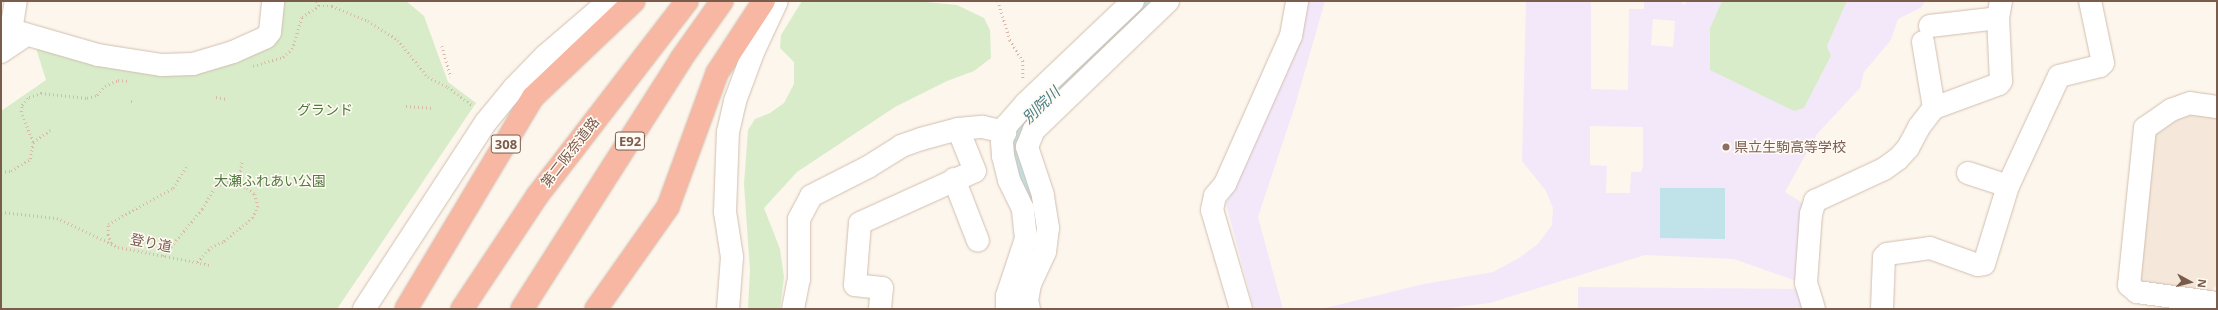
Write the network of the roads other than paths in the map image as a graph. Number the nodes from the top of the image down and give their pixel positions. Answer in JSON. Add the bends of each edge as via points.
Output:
{"nodes":[{"id":1,"x":16,"y":1,"type":"edge"},
{"id":2,"x":273,"y":1,"type":"edge"},
{"id":3,"x":634,"y":1,"type":"edge"},
{"id":4,"x":687,"y":1,"type":"edge"},
{"id":5,"x":722,"y":1,"type":"edge"},
{"id":6,"x":764,"y":1,"type":"edge"},
{"id":7,"x":777,"y":1,"type":"edge"},
{"id":8,"x":1133,"y":1,"type":"edge"},
{"id":9,"x":1168,"y":1,"type":"edge"},
{"id":10,"x":1297,"y":1,"type":"edge"},
{"id":11,"x":2090,"y":1,"type":"edge"},
{"id":12,"x":603,"y":3,"type":"edge"},
{"id":13,"x":1999,"y":9,"type":"edge"},
{"id":14,"x":13,"y":31,"type":"edge"},
{"id":15,"x":1,"y":52,"type":"edge"},
{"id":16,"x":2217,"y":107,"type":"edge"},
{"id":17,"x":1934,"y":108,"type":"junction"},
{"id":18,"x":958,"y":129,"type":"junction"},
{"id":19,"x":1005,"y":132,"type":"junction"},
{"id":20,"x":1968,"y":173,"type":"dead end"},
{"id":21,"x":954,"y":179,"type":"junction"},
{"id":22,"x":2008,"y":186,"type":"junction"},
{"id":23,"x":978,"y":241,"type":"dead end"},
{"id":24,"x":2217,"y":303,"type":"edge"},
{"id":25,"x":364,"y":309,"type":"edge"},
{"id":26,"x":406,"y":309,"type":"edge"},
{"id":27,"x":462,"y":309,"type":"edge"},
{"id":28,"x":522,"y":309,"type":"edge"},
{"id":29,"x":596,"y":309,"type":"edge"},
{"id":30,"x":728,"y":309,"type":"edge"},
{"id":31,"x":793,"y":309,"type":"edge"},
{"id":32,"x":880,"y":309,"type":"edge"},
{"id":33,"x":1007,"y":309,"type":"edge"},
{"id":34,"x":1029,"y":309,"type":"edge"},
{"id":35,"x":1241,"y":309,"type":"edge"},
{"id":36,"x":1814,"y":309,"type":"edge"},
{"id":37,"x":1882,"y":309,"type":"edge"}],
"edges":[{"from":1,"to":14,"type":"street"},
{"from":2,"to":14,"type":"street","via":[[270,32],[266,36],[233,52],[193,64],[162,65],[98,56]]},
{"from":3,"to":26,"type":"highway","number":"308","via":[[533,97]]},
{"from":4,"to":27,"type":"highway","name":"第二阪奈道路","via":[[537,196]]},
{"from":5,"to":28,"type":"highway","number":"E92","via":[[681,59]]},
{"from":6,"to":29,"type":"highway","via":[[717,73],[668,207]]},
{"from":7,"to":30,"type":"street","via":[[735,101],[728,132],[725,212],[732,257]]},
{"from":8,"to":19,"type":"street","via":[[1025,104],[1006,126]]},
{"from":9,"to":34,"type":"street","via":[[1034,130],[1026,148],[1043,195],[1048,228],[1045,252],[1030,284],[1027,301]]},
{"from":10,"to":35,"type":"street","via":[[1291,36],[1225,184],[1215,196],[1212,210]]},
{"from":11,"to":22,"type":"street","via":[[2103,63],[2100,66],[2059,76]]},
{"from":12,"to":25,"type":"street","via":[[514,88],[486,122]]},
{"from":13,"to":17,"type":"street","via":[[2001,81]]},
{"from":13,"to":17,"type":"street","via":[[1926,34]]},
{"from":14,"to":15,"type":"street"},
{"from":16,"to":24,"type":"street","via":[[2190,103],[2172,110],[2145,128],[2129,285],[2137,292]]},
{"from":17,"to":36,"type":"street","via":[[1898,159],[1884,169],[1815,201],[1811,214],[1806,283]]},
{"from":18,"to":19,"type":"street","via":[[983,126]]},
{"from":18,"to":21,"type":"street","via":[[975,171]]},
{"from":18,"to":31,"type":"street","via":[[901,146],[868,167],[811,196],[799,219],[799,279]]},
{"from":19,"to":33,"type":"street","via":[[1002,141],[1003,156],[1009,180],[1023,209],[1026,226],[1026,239],[1007,296]]},
{"from":20,"to":22,"type":"street"},
{"from":21,"to":23,"type":"street"},
{"from":21,"to":32,"type":"street","via":[[860,223],[855,285],[882,288]]},
{"from":22,"to":37,"type":"street","via":[[1984,264],[1978,265],[1930,248],[1887,254],[1884,257]]}]}
